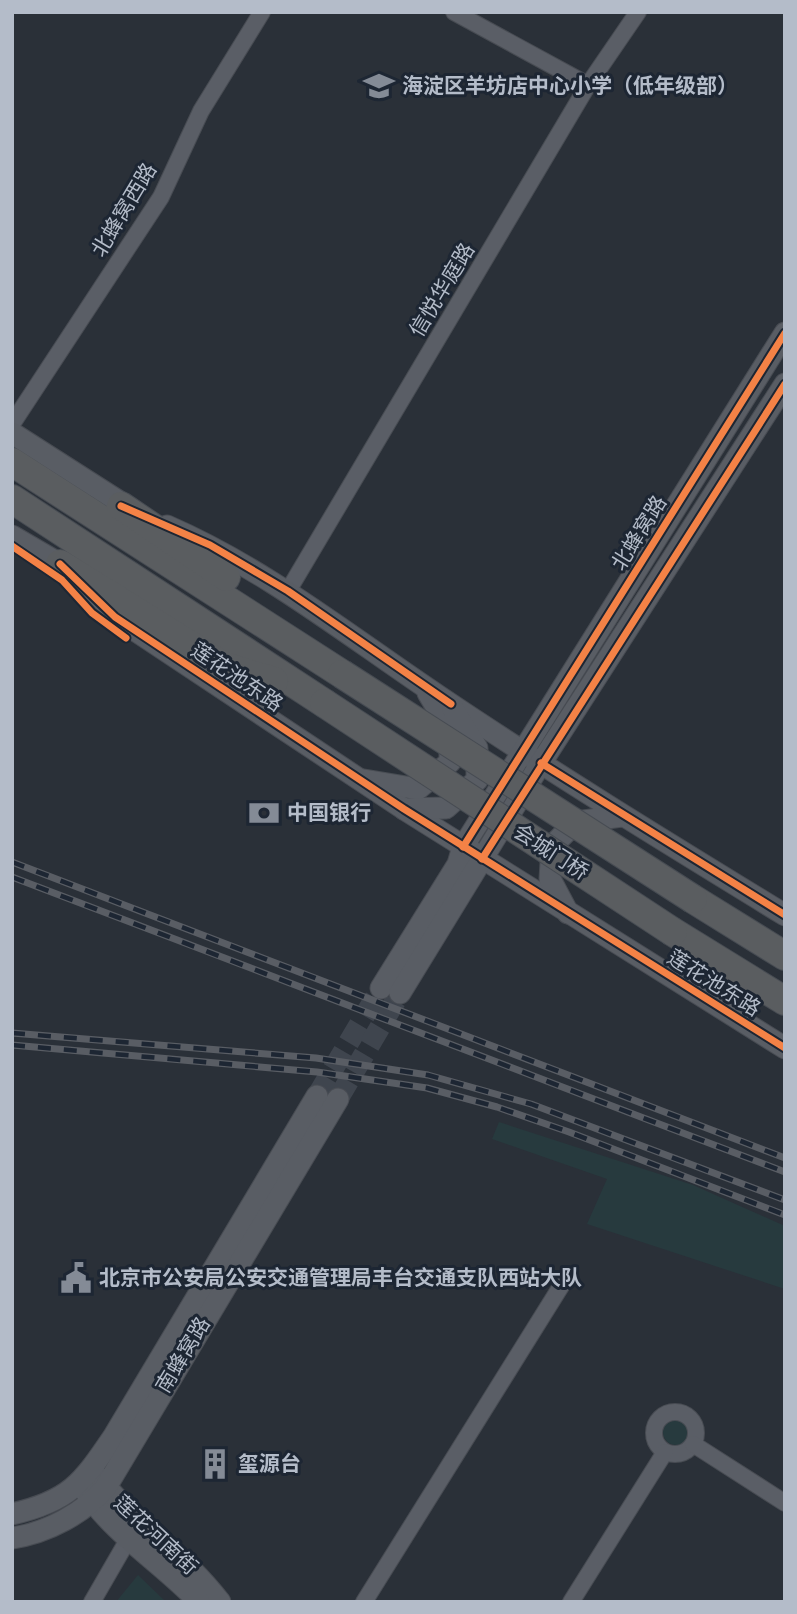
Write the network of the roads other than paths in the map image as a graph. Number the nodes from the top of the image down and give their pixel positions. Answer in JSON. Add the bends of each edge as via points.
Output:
{"nodes":[{"id":1,"x":262,"y":12,"type":"edge"},
{"id":2,"x":454,"y":12,"type":"edge"},
{"id":3,"x":638,"y":12,"type":"edge"},
{"id":4,"x":588,"y":85,"type":"junction"},
{"id":5,"x":785,"y":333,"type":"edge"},
{"id":6,"x":785,"y":384,"type":"edge"},
{"id":7,"x":12,"y":424,"type":"edge"},
{"id":8,"x":12,"y":433,"type":"edge"},
{"id":9,"x":12,"y":461,"type":"edge"},
{"id":10,"x":12,"y":499,"type":"edge"},
{"id":11,"x":121,"y":506,"type":"junction"},
{"id":12,"x":12,"y":536,"type":"edge"},
{"id":13,"x":12,"y":546,"type":"edge"},
{"id":14,"x":60,"y":564,"type":"junction"},
{"id":15,"x":288,"y":591,"type":"junction"},
{"id":16,"x":165,"y":650,"type":"junction"},
{"id":17,"x":331,"y":667,"type":"junction"},
{"id":18,"x":425,"y":687,"type":"junction"},
{"id":19,"x":314,"y":696,"type":"junction"},
{"id":20,"x":451,"y":705,"type":"junction"},
{"id":21,"x":523,"y":751,"type":"junction"},
{"id":22,"x":541,"y":763,"type":"junction"},
{"id":23,"x":359,"y":779,"type":"junction"},
{"id":24,"x":404,"y":809,"type":"junction"},
{"id":25,"x":622,"y":816,"type":"junction"},
{"id":26,"x":463,"y":846,"type":"junction"},
{"id":27,"x":482,"y":859,"type":"junction"},
{"id":28,"x":568,"y":914,"type":"junction"},
{"id":29,"x":785,"y":915,"type":"edge"},
{"id":30,"x":673,"y":932,"type":"joint"},
{"id":31,"x":785,"y":956,"type":"edge"},
{"id":32,"x":785,"y":1002,"type":"edge"},
{"id":33,"x":785,"y":1048,"type":"edge"},
{"id":34,"x":564,"y":1283,"type":"dead end"},
{"id":35,"x":693,"y":1444,"type":"junction"},
{"id":36,"x":665,"y":1452,"type":"junction"},
{"id":37,"x":86,"y":1477,"type":"junction"},
{"id":38,"x":99,"y":1495,"type":"junction"},
{"id":39,"x":785,"y":1503,"type":"edge"},
{"id":40,"x":12,"y":1514,"type":"edge"},
{"id":41,"x":134,"y":1531,"type":"junction"},
{"id":42,"x":12,"y":1538,"type":"edge"},
{"id":43,"x":92,"y":1602,"type":"edge"},
{"id":44,"x":199,"y":1602,"type":"edge"},
{"id":45,"x":220,"y":1602,"type":"edge"},
{"id":46,"x":364,"y":1602,"type":"edge"},
{"id":47,"x":571,"y":1602,"type":"edge"}],
"edges":[{"from":1,"to":7,"type":"street","name":"北蜂窝西路","via":[[201,111],[161,197]]},
{"from":2,"to":4,"type":"street"},
{"from":3,"to":4,"type":"street","name":"信悦华庭路"},
{"from":4,"to":15,"type":"street","name":"信悦华庭路"},
{"from":5,"to":21,"type":"street","name":"北蜂窝路"},
{"from":6,"to":22,"type":"street","name":"北蜂窝路"},
{"from":8,"to":11,"type":"street"},
{"from":9,"to":17,"type":"highway"},
{"from":10,"to":19,"type":"highway","name":"莲花池东路"},
{"from":11,"to":15,"type":"street","via":[[209,545]]},
{"from":11,"to":17,"type":"highway","via":[[272,608]]},
{"from":12,"to":14,"type":"street","name":"莲花池东路"},
{"from":13,"to":16,"type":"street","via":[[62,580],[107,626],[145,649]]},
{"from":14,"to":16,"type":"street","name":"莲花池东路","via":[[115,617]]},
{"from":14,"to":19,"type":"highway","via":[[224,666]]},
{"from":15,"to":18,"type":"street"},
{"from":16,"to":23,"type":"street","name":"莲花池东路"},
{"from":17,"to":31,"type":"highway","name":"会城门桥","bridge":true},
{"from":18,"to":20,"type":"street"},
{"from":18,"to":23,"type":"street","via":[[450,730],[450,762],[418,789]]},
{"from":19,"to":30,"type":"highway","name":"会城门桥","bridge":true},
{"from":20,"to":21,"type":"street"},
{"from":20,"to":24,"type":"street","via":[[477,748],[477,780],[446,808]]},
{"from":21,"to":22,"type":"street"},
{"from":21,"to":26,"type":"street","name":"北蜂窝路"},
{"from":22,"to":25,"type":"street"},
{"from":22,"to":27,"type":"street","name":"北蜂窝路"},
{"from":23,"to":24,"type":"street","name":"莲花池东路"},
{"from":24,"to":26,"type":"street","name":"莲花池东路"},
{"from":25,"to":28,"type":"street","via":[[576,822],[552,846],[550,879]]},
{"from":25,"to":29,"type":"street"},
{"from":26,"to":27,"type":"street","name":"莲花池东路"},
{"from":26,"to":27,"type":"street","via":[[458,864],[390,991]]},
{"from":27,"to":28,"type":"street","name":"莲花池东路"},
{"from":28,"to":33,"type":"street","name":"莲花池东路"},
{"from":30,"to":32,"type":"highway","name":"莲花池东路"},
{"from":34,"to":46,"type":"street"},
{"from":35,"to":36,"type":"street","via":[[684,1452]]},
{"from":35,"to":36,"type":"street","via":[[696,1430],[689,1418],[669,1413],[654,1428],[656,1442]]},
{"from":35,"to":39,"type":"street"},
{"from":36,"to":47,"type":"street"},
{"from":37,"to":38,"type":"street","name":"莲花河南街"},
{"from":37,"to":38,"type":"street","name":"南蜂窝路","via":[[328,1098]]},
{"from":37,"to":40,"type":"street","via":[[61,1497]]},
{"from":38,"to":41,"type":"street","name":"莲花河南街","via":[[106,1520]]},
{"from":38,"to":42,"type":"street","via":[[71,1517]]},
{"from":41,"to":43,"type":"street"},
{"from":41,"to":44,"type":"street","name":"莲花河南街"},
{"from":41,"to":45,"type":"street","name":"莲花河南街","via":[[201,1577]]}]}
